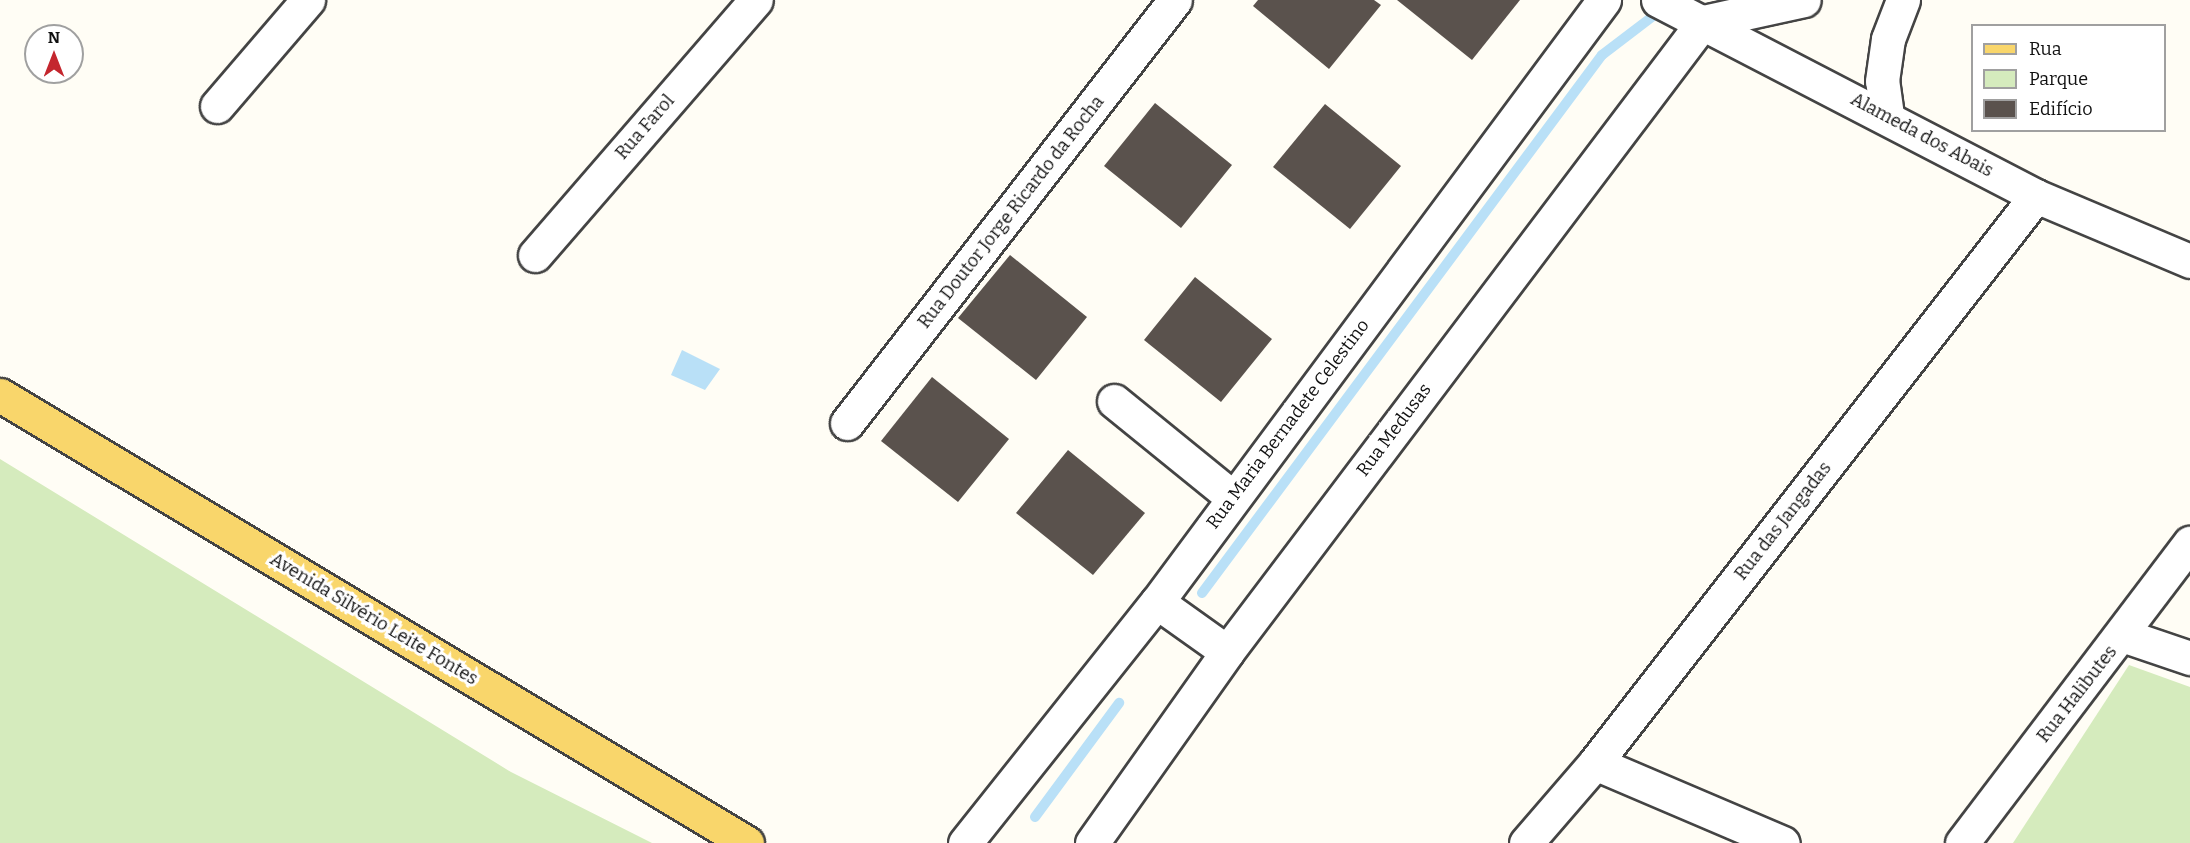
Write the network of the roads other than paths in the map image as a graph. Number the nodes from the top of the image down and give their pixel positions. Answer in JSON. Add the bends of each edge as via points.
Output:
{"nodes":[{"id":1,"x":308,"y":0,"type":"edge"},
{"id":2,"x":756,"y":0,"type":"edge"},
{"id":3,"x":1175,"y":0,"type":"edge"},
{"id":4,"x":1604,"y":0,"type":"edge"},
{"id":5,"x":1658,"y":0,"type":"edge"},
{"id":6,"x":1804,"y":0,"type":"edge"},
{"id":7,"x":1903,"y":0,"type":"edge"},
{"id":8,"x":1696,"y":19,"type":"junction"},
{"id":9,"x":217,"y":106,"type":"dead end"},
{"id":10,"x":1887,"y":116,"type":"junction"},
{"id":11,"x":2036,"y":196,"type":"junction"},
{"id":12,"x":2185,"y":250,"type":"edge"},
{"id":13,"x":536,"y":255,"type":"dead end"},
{"id":14,"x":0,"y":395,"type":"edge"},
{"id":15,"x":1114,"y":401,"type":"dead end"},
{"id":16,"x":847,"y":423,"type":"dead end"},
{"id":17,"x":1232,"y":497,"type":"junction"},
{"id":18,"x":2190,"y":543,"type":"edge"},
{"id":19,"x":1157,"y":602,"type":"junction"},
{"id":20,"x":2122,"y":635,"type":"junction"},
{"id":21,"x":1227,"y":652,"type":"junction"},
{"id":22,"x":2190,"y":658,"type":"edge"},
{"id":23,"x":1595,"y":763,"type":"junction"},
{"id":24,"x":747,"y":843,"type":"edge"},
{"id":25,"x":965,"y":843,"type":"edge"},
{"id":26,"x":1092,"y":843,"type":"edge"},
{"id":27,"x":1526,"y":843,"type":"edge"},
{"id":28,"x":1783,"y":843,"type":"edge"},
{"id":29,"x":1962,"y":843,"type":"edge"}],
"edges":[{"from":1,"to":9,"type":"street"},
{"from":2,"to":13,"type":"street","name":"Rua Farol"},
{"from":3,"to":16,"type":"street","name":"Rua Doutor Jorge Ricardo da Rocha"},
{"from":4,"to":17,"type":"street","name":"Rua Maria Bernadete Celestino"},
{"from":5,"to":8,"type":"street","name":"Alameda dos Abais"},
{"from":6,"to":8,"type":"street"},
{"from":7,"to":10,"type":"street","via":[[1887,39],[1882,81]]},
{"from":8,"to":10,"type":"street","name":"Alameda dos Abais"},
{"from":8,"to":21,"type":"street","name":"Rua Medusas"},
{"from":10,"to":11,"type":"street","name":"Alameda dos Abais"},
{"from":11,"to":12,"type":"street","name":"Alameda dos Abais"},
{"from":11,"to":23,"type":"street","name":"Rua das Jangadas"},
{"from":14,"to":24,"type":"main road","name":"Avenida Silvério Leite Fontes"},
{"from":15,"to":17,"type":"street"},
{"from":17,"to":19,"type":"street","name":"Rua Maria Bernadete Celestino"},
{"from":18,"to":20,"type":"street","name":"Rua Halibutes"},
{"from":19,"to":21,"type":"street"},
{"from":19,"to":25,"type":"street","name":"Rua Maria Bernadete Celestino"},
{"from":20,"to":22,"type":"street"},
{"from":20,"to":29,"type":"street","name":"Rua Halibutes"},
{"from":21,"to":26,"type":"street","name":"Rua Medusas"},
{"from":23,"to":27,"type":"street","name":"Rua das Jangadas"},
{"from":23,"to":28,"type":"street"}]}
